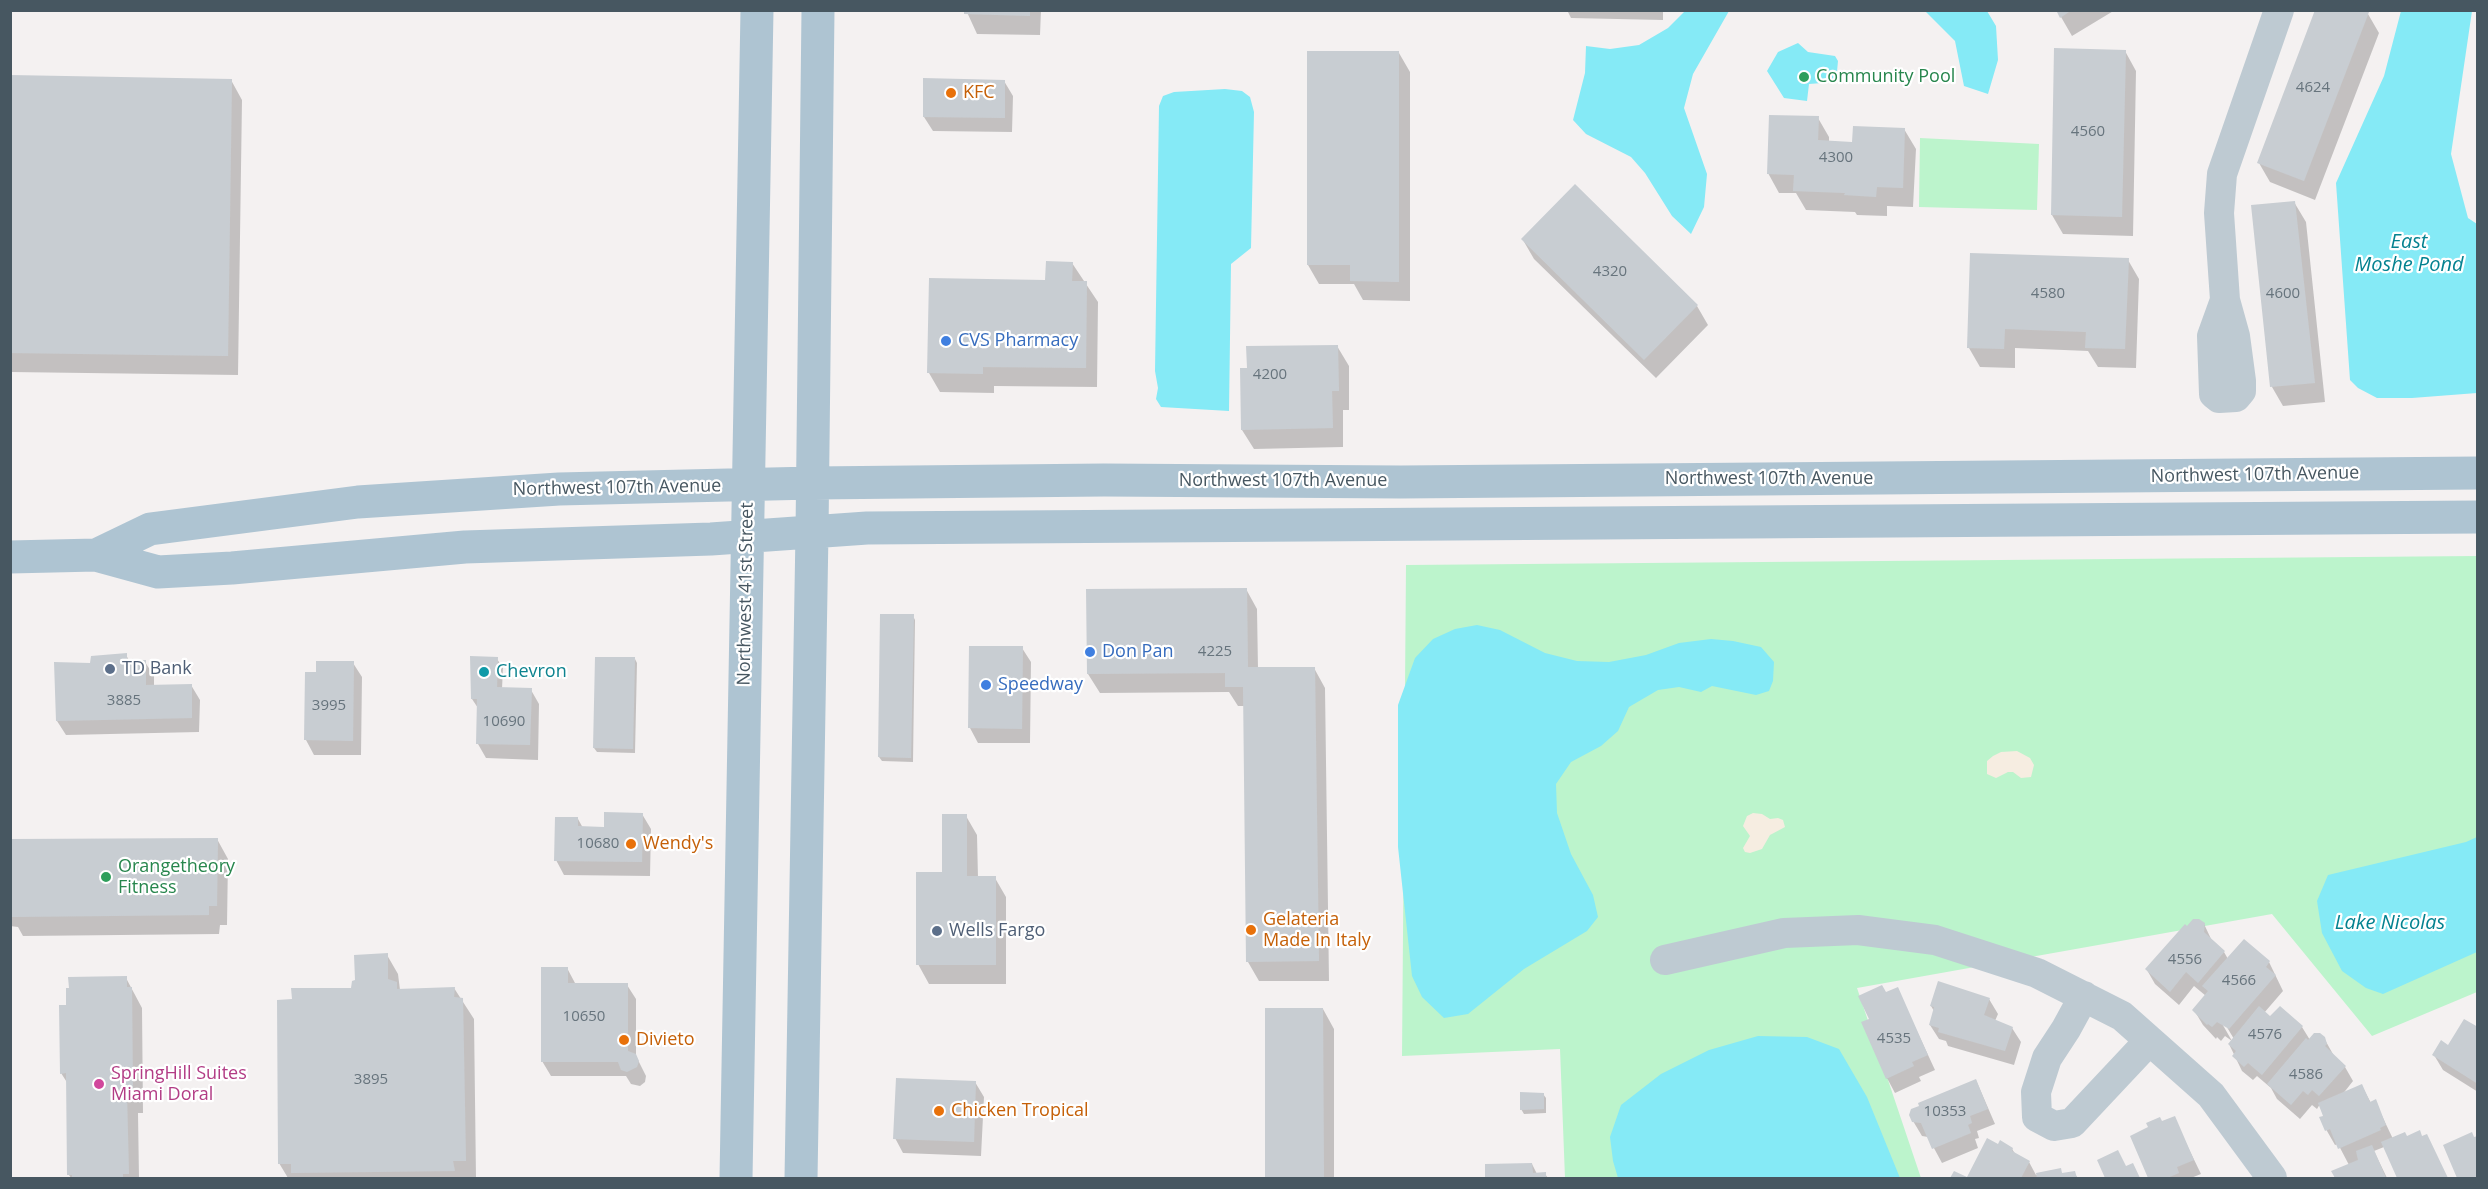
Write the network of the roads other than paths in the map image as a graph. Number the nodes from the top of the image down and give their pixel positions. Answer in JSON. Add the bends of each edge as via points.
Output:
{"nodes":[{"id":1,"x":757,"y":10,"type":"edge"},
{"id":2,"x":818,"y":10,"type":"edge"},
{"id":3,"x":2279,"y":10,"type":"edge"},
{"id":4,"x":2225,"y":300,"type":"dead end"},
{"id":5,"x":2478,"y":473,"type":"edge"},
{"id":6,"x":813,"y":483,"type":"junction"},
{"id":7,"x":748,"y":485,"type":"junction"},
{"id":8,"x":2478,"y":517,"type":"edge"},
{"id":9,"x":812,"y":532,"type":"junction"},
{"id":10,"x":748,"y":537,"type":"junction"},
{"id":11,"x":96,"y":555,"type":"junction"},
{"id":12,"x":10,"y":557,"type":"edge"},
{"id":13,"x":1665,"y":960,"type":"dead end"},
{"id":14,"x":2084,"y":996,"type":"junction"},
{"id":15,"x":2149,"y":1041,"type":"junction"},
{"id":16,"x":736,"y":1179,"type":"edge"},
{"id":17,"x":801,"y":1179,"type":"edge"},
{"id":18,"x":2272,"y":1179,"type":"edge"}],
"edges":[{"from":1,"to":7,"type":"main road","name":"Northwest 41st Street"},
{"from":2,"to":6,"type":"main road"},
{"from":3,"to":4,"type":"street","via":[[2222,174],[2219,213]]},
{"from":5,"to":6,"type":"main road","name":"Northwest 107th Avenue"},
{"from":6,"to":7,"type":"main road","name":"Northwest 107th Avenue"},
{"from":6,"to":9,"type":"main road"},
{"from":7,"to":10,"type":"main road","name":"Northwest 41st Street"},
{"from":7,"to":11,"type":"main road","name":"Northwest 107th Avenue","via":[[493,492],[352,503],[150,529]]},
{"from":8,"to":9,"type":"main road","name":"Northwest 107th Avenue","via":[[867,528]]},
{"from":9,"to":10,"type":"main road","name":"Northwest 107th Avenue"},
{"from":9,"to":17,"type":"main road"},
{"from":10,"to":11,"type":"main road","name":"Northwest 107th Avenue","via":[[465,547],[198,571],[158,572]]},
{"from":10,"to":16,"type":"main road","name":"Northwest 41st Street"},
{"from":11,"to":12,"type":"main road","name":"Northwest 107th Avenue"},
{"from":13,"to":14,"type":"street","via":[[1784,933],[1857,930],[1935,940],[2037,973]]},
{"from":14,"to":15,"type":"street","via":[[2122,1016]]},
{"from":14,"to":15,"type":"street","via":[[2047,1058],[2036,1092],[2037,1117],[2054,1126],[2072,1123]]},
{"from":15,"to":18,"type":"street","via":[[2211,1095]]}]}
